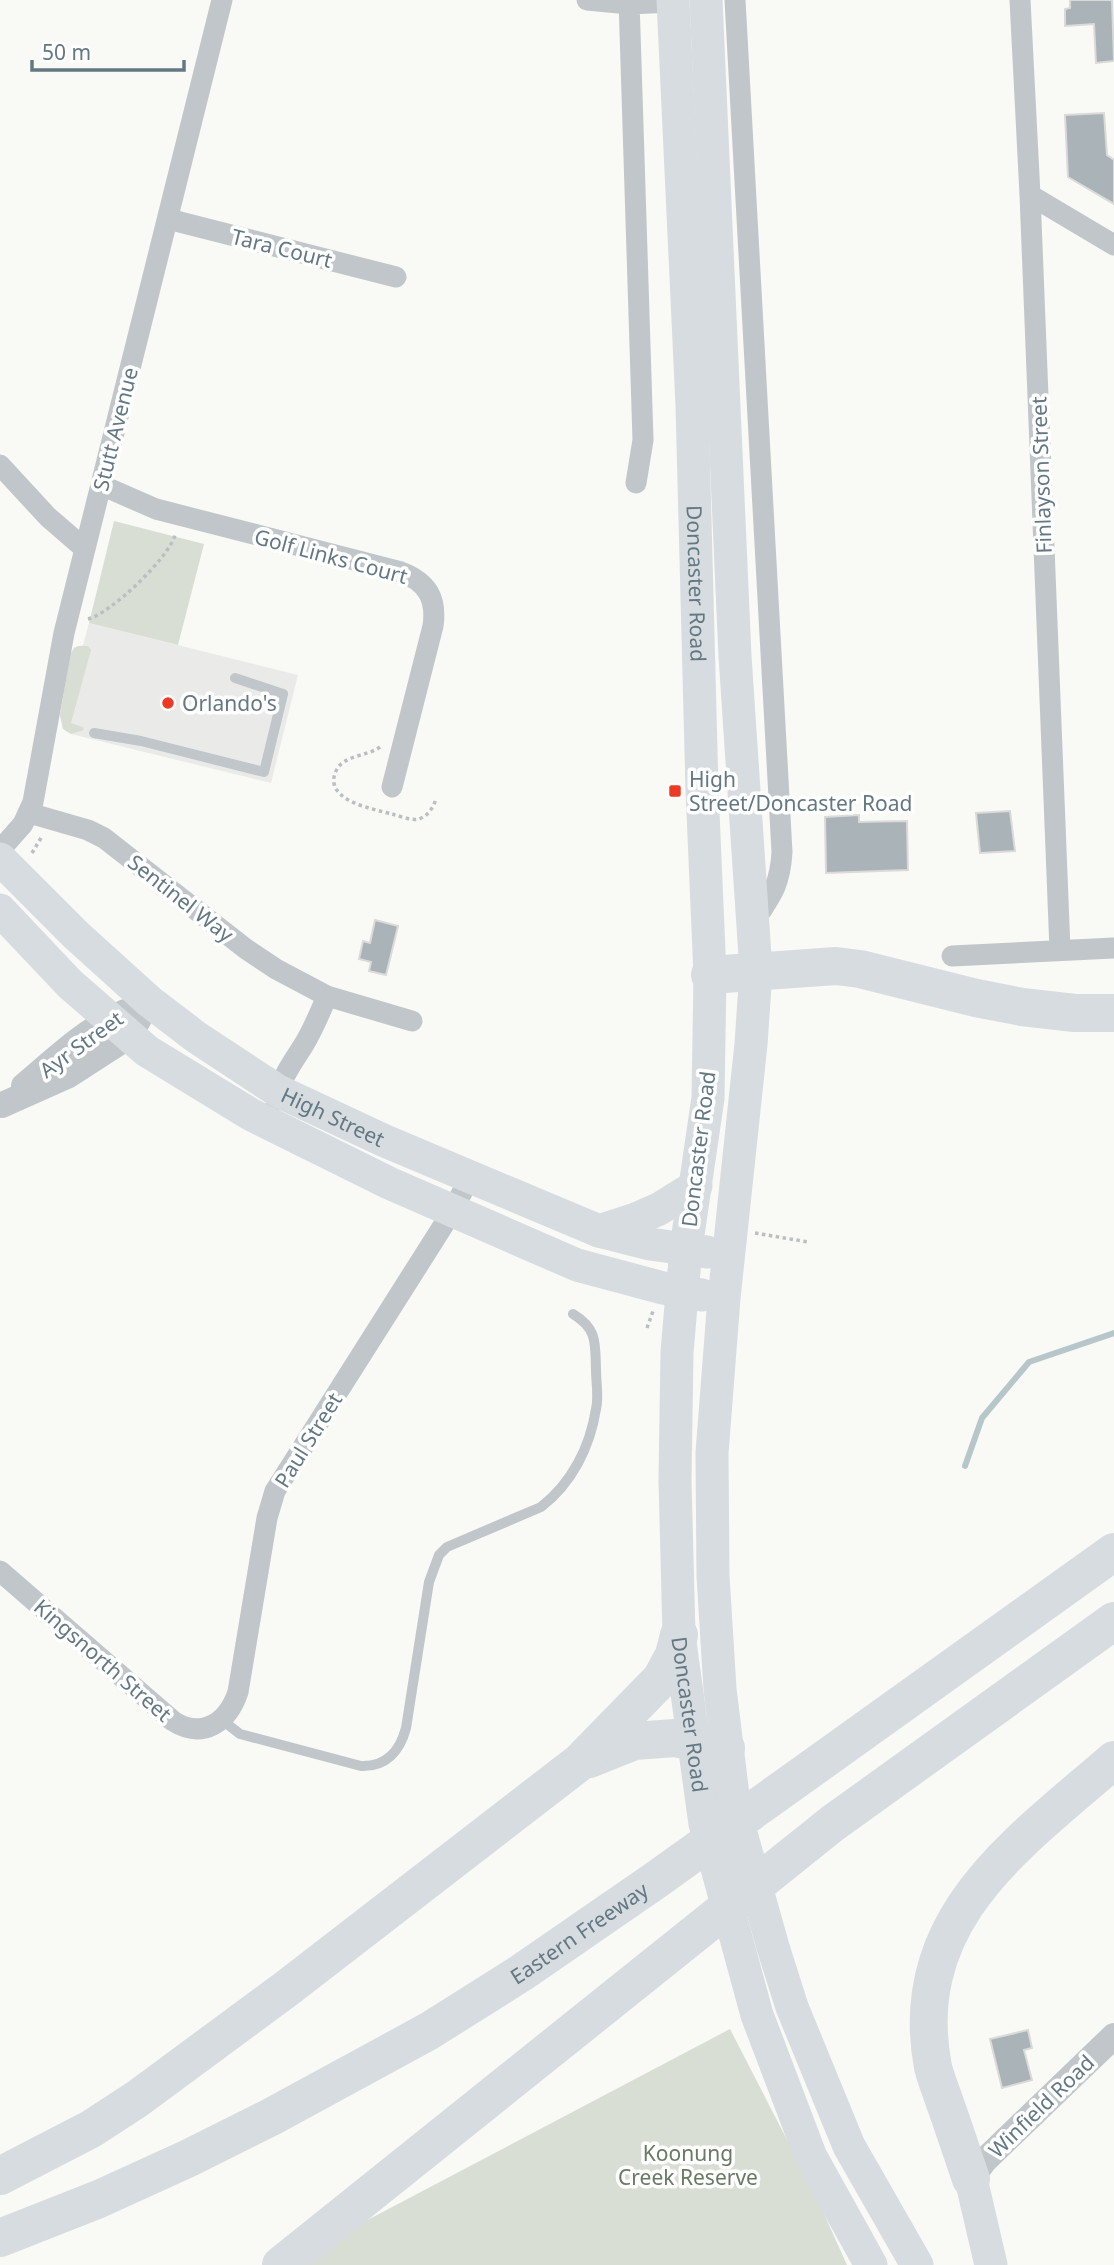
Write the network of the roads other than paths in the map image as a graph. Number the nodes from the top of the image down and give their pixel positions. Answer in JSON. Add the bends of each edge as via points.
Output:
{"nodes":[{"id":1,"x":222,"y":0,"type":"edge"},
{"id":2,"x":587,"y":0,"type":"edge"},
{"id":3,"x":706,"y":0,"type":"edge"},
{"id":4,"x":735,"y":0,"type":"edge"},
{"id":5,"x":1020,"y":0,"type":"edge"},
{"id":6,"x":673,"y":1,"type":"edge"},
{"id":7,"x":629,"y":2,"type":"edge"},
{"id":8,"x":1030,"y":195,"type":"junction"},
{"id":9,"x":167,"y":219,"type":"junction"},
{"id":10,"x":1114,"y":245,"type":"edge"},
{"id":11,"x":396,"y":277,"type":"dead end"},
{"id":12,"x":0,"y":465,"type":"edge"},
{"id":13,"x":636,"y":483,"type":"dead end"},
{"id":14,"x":98,"y":495,"type":"junction"},
{"id":15,"x":85,"y":549,"type":"junction"},
{"id":16,"x":235,"y":678,"type":"dead end"},
{"id":17,"x":94,"y":733,"type":"dead end"},
{"id":18,"x":741,"y":744,"type":"junction"},
{"id":19,"x":392,"y":787,"type":"dead end"},
{"id":20,"x":29,"y":813,"type":"junction"},
{"id":21,"x":0,"y":850,"type":"edge"},
{"id":22,"x":0,"y":859,"type":"edge"},
{"id":23,"x":705,"y":886,"type":"junction"},
{"id":24,"x":0,"y":910,"type":"edge"},
{"id":25,"x":752,"y":925,"type":"junction"},
{"id":26,"x":1114,"y":948,"type":"edge"},
{"id":27,"x":1060,"y":950,"type":"junction"},
{"id":28,"x":952,"y":956,"type":"dead end"},
{"id":29,"x":756,"y":971,"type":"junction"},
{"id":30,"x":710,"y":975,"type":"junction"},
{"id":31,"x":327,"y":996,"type":"junction"},
{"id":32,"x":149,"y":1001,"type":"junction"},
{"id":33,"x":1114,"y":1013,"type":"edge"},
{"id":34,"x":412,"y":1021,"type":"dead end"},
{"id":35,"x":120,"y":1027,"type":"junction"},
{"id":36,"x":278,"y":1091,"type":"junction"},
{"id":37,"x":1,"y":1105,"type":"edge"},
{"id":38,"x":280,"y":1129,"type":"junction"},
{"id":39,"x":470,"y":1178,"type":"junction"},
{"id":40,"x":696,"y":1186,"type":"junction"},
{"id":41,"x":453,"y":1210,"type":"junction"},
{"id":42,"x":599,"y":1231,"type":"junction"},
{"id":43,"x":686,"y":1248,"type":"junction"},
{"id":44,"x":728,"y":1255,"type":"junction"},
{"id":45,"x":724,"y":1298,"type":"junction"},
{"id":46,"x":661,"y":1308,"type":"junction"},
{"id":47,"x":573,"y":1314,"type":"dead end"},
{"id":48,"x":1114,"y":1552,"type":"edge"},
{"id":49,"x":0,"y":1571,"type":"edge"},
{"id":50,"x":1114,"y":1621,"type":"edge"},
{"id":51,"x":679,"y":1635,"type":"junction"},
{"id":52,"x":218,"y":1723,"type":"junction"},
{"id":53,"x":705,"y":1754,"type":"junction"},
{"id":54,"x":1114,"y":1760,"type":"edge"},
{"id":55,"x":580,"y":1762,"type":"junction"},
{"id":56,"x":1114,"y":2036,"type":"edge"},
{"id":57,"x":0,"y":2176,"type":"edge"},
{"id":58,"x":971,"y":2179,"type":"junction"},
{"id":59,"x":0,"y":2238,"type":"edge"},
{"id":60,"x":281,"y":2265,"type":"edge"},
{"id":61,"x":871,"y":2265,"type":"edge"},
{"id":62,"x":917,"y":2265,"type":"edge"},
{"id":63,"x":991,"y":2265,"type":"edge"}],
"edges":[{"from":1,"to":9,"type":"street","name":"Stutt Avenue"},
{"from":2,"to":7,"type":"street"},
{"from":3,"to":18,"type":"main road","name":"Doncaster Road"},
{"from":4,"to":25,"type":"street","via":[[782,852],[776,887]]},
{"from":5,"to":8,"type":"street","name":"Finlayson Street"},
{"from":6,"to":7,"type":"street"},
{"from":6,"to":23,"type":"main road","name":"Doncaster Road","via":[[692,405]]},
{"from":7,"to":13,"type":"street","via":[[643,440]]},
{"from":8,"to":10,"type":"street"},
{"from":8,"to":27,"type":"street","name":"Finlayson Street"},
{"from":9,"to":11,"type":"street","name":"Tara Court"},
{"from":9,"to":14,"type":"street","name":"Stutt Avenue"},
{"from":12,"to":15,"type":"street"},
{"from":14,"to":15,"type":"street","name":"Stutt Avenue"},
{"from":14,"to":19,"type":"street","name":"Golf Links Court","via":[[401,572],[427,588],[434,605],[432,626]]},
{"from":15,"to":20,"type":"street","name":"Stutt Avenue","via":[[59,653]]},
{"from":16,"to":17,"type":"lane","via":[[283,694],[264,772]]},
{"from":18,"to":23,"type":"main road","via":[[721,797],[725,879]]},
{"from":18,"to":25,"type":"main road","name":"Doncaster Road"},
{"from":20,"to":21,"type":"street","name":"Stutt Avenue"},
{"from":20,"to":31,"type":"street","name":"Sentinel Way","via":[[104,838],[246,949]]},
{"from":22,"to":32,"type":"main road","name":"High Street"},
{"from":23,"to":30,"type":"main road","name":"Doncaster Road"},
{"from":24,"to":35,"type":"main road","name":"High Street","via":[[39,954]]},
{"from":25,"to":29,"type":"main road","name":"Doncaster Road"},
{"from":26,"to":27,"type":"street"},
{"from":27,"to":28,"type":"street"},
{"from":29,"to":30,"type":"highway"},
{"from":29,"to":33,"type":"highway","via":[[836,966],[1023,1007]]},
{"from":29,"to":44,"type":"main road","name":"Doncaster Road"},
{"from":30,"to":40,"type":"main road","name":"Doncaster Road","via":[[708,1098]]},
{"from":31,"to":34,"type":"street","name":"Sentinel Way"},
{"from":31,"to":36,"type":"street"},
{"from":32,"to":35,"type":"street","name":"Ayr Street"},
{"from":32,"to":36,"type":"main road","name":"High Street"},
{"from":35,"to":37,"type":"street","name":"Ayr Street","via":[[69,1048]]},
{"from":35,"to":38,"type":"main road","name":"High Street","via":[[147,1052]]},
{"from":36,"to":38,"type":"street","via":[[275,1111]]},
{"from":36,"to":39,"type":"main road","name":"High Street"},
{"from":38,"to":41,"type":"main road","name":"High Street"},
{"from":39,"to":41,"type":"street","name":"Paul Street"},
{"from":39,"to":42,"type":"main road","name":"High Street"},
{"from":40,"to":42,"type":"main road","via":[[659,1209]]},
{"from":40,"to":43,"type":"main road","name":"Doncaster Road"},
{"from":41,"to":46,"type":"main road","name":"High Street","via":[[577,1265],[622,1279]]},
{"from":41,"to":52,"type":"street","name":"Paul Street","via":[[275,1491],[238,1692]]},
{"from":42,"to":43,"type":"main road","name":"High Street"},
{"from":43,"to":44,"type":"main road","name":"High Street"},
{"from":43,"to":46,"type":"main road","name":"Doncaster Road"},
{"from":44,"to":45,"type":"main road","name":"Doncaster Road"},
{"from":45,"to":46,"type":"main road","name":"High Street"},
{"from":45,"to":53,"type":"main road","name":"Doncaster Road","via":[[712,1453],[720,1689]]},
{"from":46,"to":51,"type":"main road","name":"Doncaster Road","via":[[677,1352]]},
{"from":47,"to":52,"type":"lane","via":[[593,1332],[596,1349],[597,1407],[581,1457],[569,1480],[541,1507],[439,1555],[429,1582],[406,1728],[397,1749],[383,1763],[361,1766],[240,1734]]},
{"from":48,"to":59,"type":"highway","name":"Eastern Freeway","via":[[653,1882],[429,2031],[189,2158]]},
{"from":49,"to":52,"type":"street","name":"Kingsnorth Street","via":[[173,1721],[196,1729]]},
{"from":50,"to":60,"type":"highway","via":[[833,1824]]},
{"from":51,"to":53,"type":"main road","name":"Doncaster Road"},
{"from":51,"to":55,"type":"highway","via":[[661,1679]]},
{"from":53,"to":55,"type":"highway","via":[[675,1738],[634,1741]]},
{"from":53,"to":61,"type":"main road","name":"Doncaster Road","via":[[705,1824],[757,2015],[811,2157]]},
{"from":53,"to":62,"type":"main road","name":"Doncaster Road","via":[[735,1812],[792,2007],[849,2146]]},
{"from":54,"to":58,"type":"highway","via":[[985,1877],[942,1945],[931,1988],[934,2068]]},
{"from":55,"to":57,"type":"highway","via":[[156,2086],[92,2129]]},
{"from":56,"to":58,"type":"street","name":"Winfield Road","via":[[984,2161]]},
{"from":58,"to":63,"type":"main road"}]}
